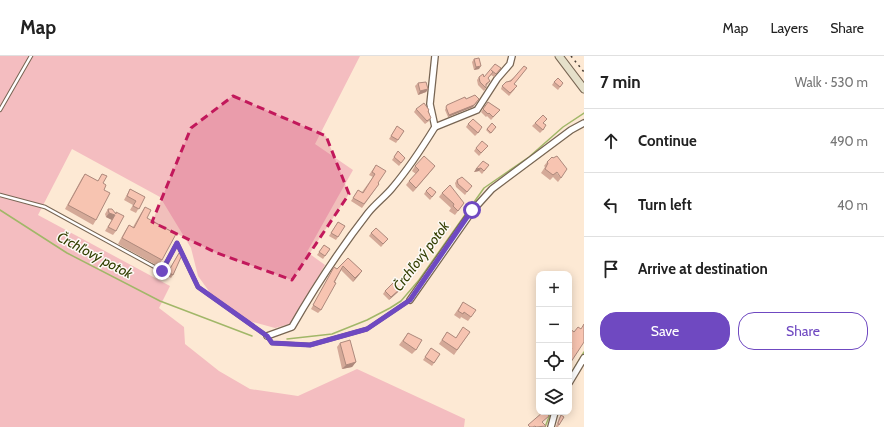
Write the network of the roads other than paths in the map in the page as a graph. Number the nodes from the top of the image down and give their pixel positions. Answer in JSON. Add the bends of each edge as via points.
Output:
{"nodes":[{"id":1,"x":31,"y":56,"type":"edge"},
{"id":2,"x":435,"y":56,"type":"edge"},
{"id":3,"x":512,"y":56,"type":"edge"},
{"id":4,"x":559,"y":56,"type":"edge"},
{"id":5,"x":584,"y":89,"type":"edge"},
{"id":6,"x":0,"y":110,"type":"edge"},
{"id":7,"x":584,"y":123,"type":"edge"},
{"id":8,"x":435,"y":127,"type":"junction"},
{"id":9,"x":0,"y":195,"type":"edge"},
{"id":10,"x":410,"y":300,"type":"joint"},
{"id":11,"x":267,"y":336,"type":"junction"},
{"id":12,"x":584,"y":358,"type":"edge"},
{"id":13,"x":571,"y":379,"type":"edge"},
{"id":14,"x":554,"y":415,"type":"edge"},
{"id":15,"x":551,"y":427,"type":"edge"}],
"edges":[{"from":1,"to":6,"type":"lane"},
{"from":2,"to":8,"type":"street","via":[[430,104]]},
{"from":3,"to":8,"type":"street","via":[[510,64],[477,110]]},
{"from":4,"to":5,"type":"main road"},
{"from":7,"to":10,"type":"street","via":[[492,189],[472,210]]},
{"from":8,"to":11,"type":"street","via":[[414,161],[369,211],[342,248],[292,327]]},
{"from":9,"to":11,"type":"lane","via":[[45,207],[162,271],[177,243],[198,287]]},
{"from":10,"to":11,"type":"lane","via":[[367,329],[310,345],[272,343]]},
{"from":12,"to":13,"type":"street"},
{"from":14,"to":15,"type":"street"}]}
